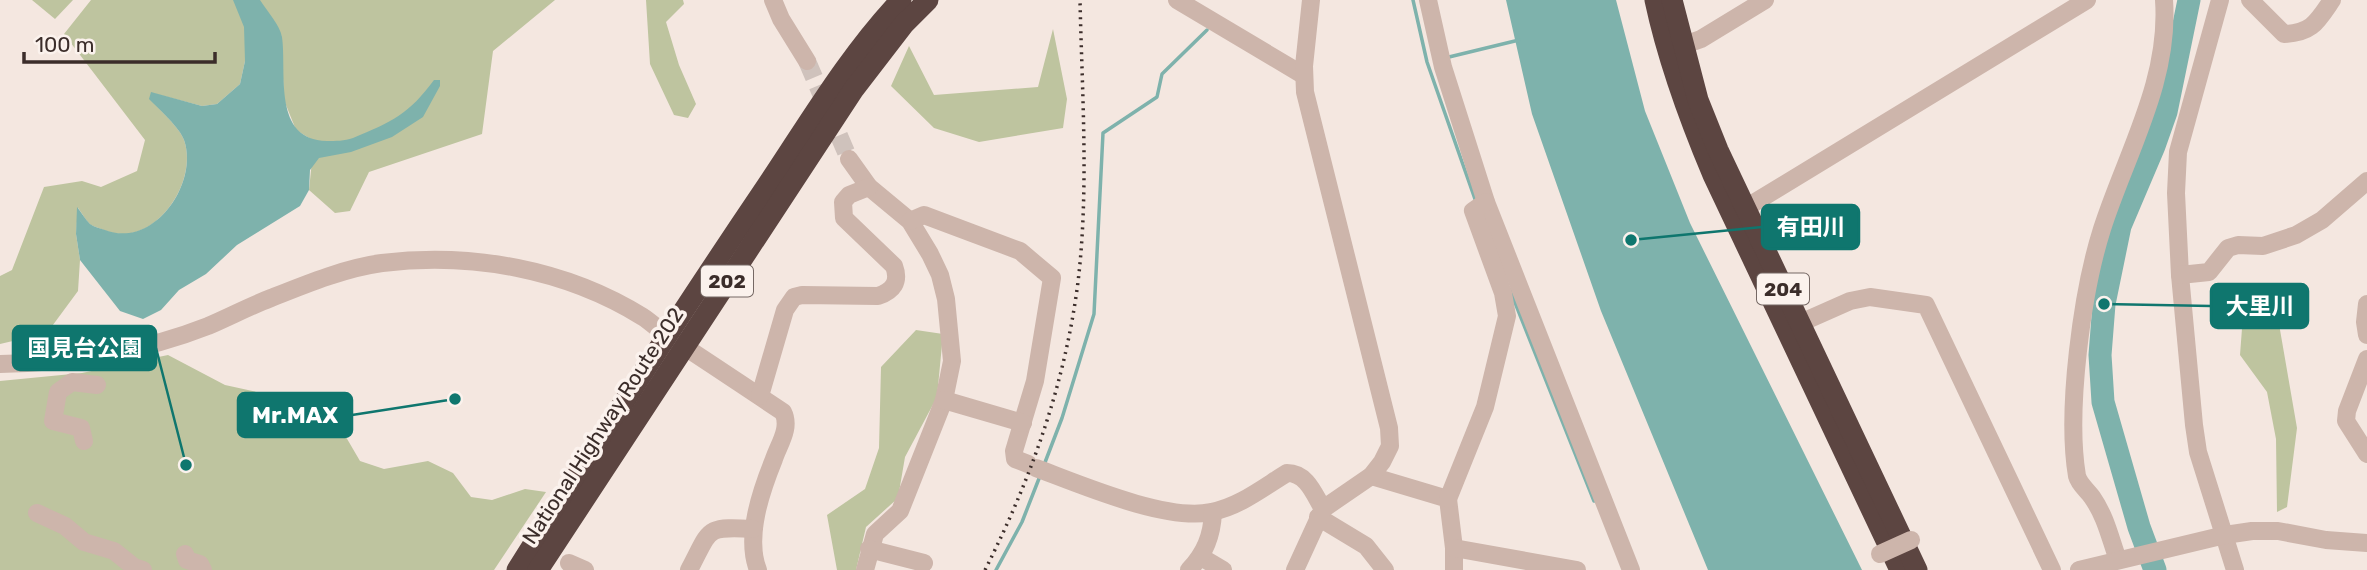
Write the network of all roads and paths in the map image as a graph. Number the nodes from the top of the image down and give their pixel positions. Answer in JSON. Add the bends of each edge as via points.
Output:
{"nodes":[{"id":1,"x":772,"y":0,"type":"edge"},
{"id":2,"x":901,"y":0,"type":"edge"},
{"id":3,"x":928,"y":0,"type":"edge"},
{"id":4,"x":1177,"y":0,"type":"edge"},
{"id":5,"x":1311,"y":0,"type":"edge"},
{"id":6,"x":1428,"y":0,"type":"edge"},
{"id":7,"x":1655,"y":0,"type":"edge"},
{"id":8,"x":1672,"y":0,"type":"edge"},
{"id":9,"x":1765,"y":0,"type":"edge"},
{"id":10,"x":2087,"y":0,"type":"edge"},
{"id":11,"x":2164,"y":0,"type":"edge"},
{"id":12,"x":2220,"y":0,"type":"edge"},
{"id":13,"x":2249,"y":0,"type":"edge"},
{"id":14,"x":2332,"y":0,"type":"edge"},
{"id":15,"x":1675,"y":49,"type":"junction"},
{"id":16,"x":807,"y":61,"type":"tunnel mouth"},
{"id":17,"x":1303,"y":75,"type":"junction"},
{"id":18,"x":849,"y":159,"type":"tunnel mouth"},
{"id":19,"x":2367,"y":181,"type":"edge"},
{"id":20,"x":869,"y":187,"type":"junction"},
{"id":21,"x":1480,"y":206,"type":"junction"},
{"id":22,"x":1739,"y":213,"type":"junction"},
{"id":23,"x":910,"y":221,"type":"junction"},
{"id":24,"x":2180,"y":275,"type":"junction"},
{"id":25,"x":2367,"y":304,"type":"edge"},
{"id":26,"x":1531,"y":315,"type":"junction"},
{"id":27,"x":1507,"y":316,"type":"junction"},
{"id":28,"x":1793,"y":326,"type":"junction"},
{"id":29,"x":2367,"y":335,"type":"edge"},
{"id":30,"x":676,"y":340,"type":"junction"},
{"id":31,"x":2367,"y":359,"type":"edge"},
{"id":32,"x":0,"y":364,"type":"edge"},
{"id":33,"x":97,"y":384,"type":"dead end"},
{"id":34,"x":760,"y":396,"type":"junction"},
{"id":35,"x":944,"y":400,"type":"junction"},
{"id":36,"x":1023,"y":423,"type":"junction"},
{"id":37,"x":84,"y":441,"type":"dead end"},
{"id":38,"x":2367,"y":454,"type":"edge"},
{"id":39,"x":1371,"y":476,"type":"junction"},
{"id":40,"x":1448,"y":499,"type":"junction"},
{"id":41,"x":1213,"y":512,"type":"junction"},
{"id":42,"x":37,"y":513,"type":"dead end"},
{"id":43,"x":1321,"y":513,"type":"junction"},
{"id":44,"x":753,"y":529,"type":"junction"},
{"id":45,"x":2225,"y":535,"type":"junction"},
{"id":46,"x":1911,"y":540,"type":"dead end"},
{"id":47,"x":2367,"y":544,"type":"edge"},
{"id":48,"x":1454,"y":548,"type":"junction"},
{"id":49,"x":869,"y":549,"type":"junction"},
{"id":50,"x":185,"y":554,"type":"dead end"},
{"id":51,"x":1881,"y":554,"type":"dead end"},
{"id":52,"x":2123,"y":559,"type":"junction"},
{"id":53,"x":924,"y":563,"type":"dead end"},
{"id":54,"x":1195,"y":564,"type":"edge"},
{"id":55,"x":143,"y":570,"type":"edge"},
{"id":56,"x":203,"y":570,"type":"edge"},
{"id":57,"x":516,"y":570,"type":"edge"},
{"id":58,"x":538,"y":570,"type":"edge"},
{"id":59,"x":689,"y":570,"type":"edge"},
{"id":60,"x":758,"y":570,"type":"edge"},
{"id":61,"x":865,"y":570,"type":"edge"},
{"id":62,"x":1223,"y":570,"type":"edge"},
{"id":63,"x":1295,"y":570,"type":"edge"},
{"id":64,"x":1385,"y":570,"type":"edge"},
{"id":65,"x":1454,"y":570,"type":"edge"},
{"id":66,"x":1577,"y":570,"type":"edge"},
{"id":67,"x":1631,"y":570,"type":"edge"},
{"id":68,"x":1900,"y":570,"type":"edge"},
{"id":69,"x":1917,"y":570,"type":"edge"},
{"id":70,"x":2052,"y":570,"type":"edge"},
{"id":71,"x":2079,"y":570,"type":"edge"},
{"id":72,"x":2235,"y":570,"type":"edge"}],
"edges":[{"from":1,"to":16,"type":"street"},
{"from":2,"to":30,"type":"highway","name":"National Highway Route 202","number":"202","via":[[836,83]]},
{"from":3,"to":30,"type":"highway","name":"National Highway Route 202","number":"202","via":[[854,89]]},
{"from":4,"to":17,"type":"street"},
{"from":5,"to":17,"type":"street"},
{"from":6,"to":21,"type":"street"},
{"from":7,"to":15,"type":"highway","number":"204"},
{"from":8,"to":15,"type":"highway","number":"204"},
{"from":9,"to":15,"type":"street","via":[[1701,39]]},
{"from":10,"to":22,"type":"street"},
{"from":11,"to":52,"type":"street","via":[[2163,50],[2151,98],[2102,230],[2090,277],[2076,380],[2078,480],[2105,517]]},
{"from":12,"to":24,"type":"street","via":[[2178,152]]},
{"from":13,"to":14,"type":"street","via":[[2284,34],[2307,30]]},
{"from":15,"to":22,"type":"highway","number":"204"},
{"from":17,"to":39,"type":"street","via":[[1389,428],[1390,446]]},
{"from":18,"to":20,"type":"street"},
{"from":19,"to":24,"type":"street","via":[[2322,220],[2296,235],[2263,246],[2228,248],[2209,272]]},
{"from":20,"to":23,"type":"street"},
{"from":20,"to":34,"type":"street","via":[[843,202],[844,218],[894,266],[895,285],[878,296],[794,297],[785,310]]},
{"from":21,"to":26,"type":"street"},
{"from":21,"to":27,"type":"street"},
{"from":22,"to":28,"type":"highway","number":"204"},
{"from":23,"to":35,"type":"street","via":[[940,275],[946,299],[952,361]]},
{"from":23,"to":36,"type":"street","via":[[924,215],[1020,251],[1052,278],[1035,381]]},
{"from":24,"to":45,"type":"street","via":[[2199,452]]},
{"from":25,"to":29,"type":"street"},
{"from":26,"to":27,"type":"street"},
{"from":26,"to":67,"type":"street"},
{"from":27,"to":40,"type":"street","via":[[1485,407]]},
{"from":28,"to":68,"type":"highway","number":"204"},
{"from":28,"to":69,"type":"highway","number":"204"},
{"from":28,"to":70,"type":"street","via":[[1870,297],[1926,305]]},
{"from":30,"to":32,"type":"street","via":[[642,317],[553,276],[482,262],[433,260],[381,263],[328,277],[148,346],[88,358]]},
{"from":30,"to":34,"type":"street"},
{"from":30,"to":57,"type":"highway","name":"National Highway Route 202","number":"202"},
{"from":30,"to":58,"type":"highway","name":"National Highway Route 202","number":"202"},
{"from":31,"to":38,"type":"street","via":[[2347,411],[2347,421]]},
{"from":33,"to":37,"type":"street","via":[[72,382],[58,392],[53,421],[81,428]]},
{"from":34,"to":44,"type":"street","via":[[787,419]]},
{"from":35,"to":36,"type":"street"},
{"from":35,"to":49,"type":"street","via":[[900,511],[875,534]]},
{"from":36,"to":41,"type":"street","via":[[1015,459],[1119,498],[1188,515]]},
{"from":39,"to":40,"type":"street"},
{"from":39,"to":43,"type":"street"},
{"from":40,"to":48,"type":"street"},
{"from":41,"to":43,"type":"street","via":[[1238,503],[1287,473],[1303,477]]},
{"from":41,"to":54,"type":"street","via":[[1212,531]]},
{"from":42,"to":55,"type":"street","via":[[65,526],[83,542],[114,551]]},
{"from":43,"to":63,"type":"street"},
{"from":43,"to":64,"type":"street","via":[[1366,547]]},
{"from":44,"to":59,"type":"street","via":[[720,527],[708,533]]},
{"from":44,"to":60,"type":"street","via":[[751,545]]},
{"from":45,"to":47,"type":"street","via":[[2278,531]]},
{"from":45,"to":52,"type":"street"},
{"from":45,"to":72,"type":"street"},
{"from":46,"to":51,"type":"street","bridge":true},
{"from":48,"to":65,"type":"street"},
{"from":48,"to":66,"type":"street"},
{"from":49,"to":53,"type":"street"},
{"from":49,"to":61,"type":"street"},
{"from":50,"to":56,"type":"street","via":[[187,561],[200,564]]},
{"from":52,"to":71,"type":"street"},
{"from":54,"to":62,"type":"street"}]}
